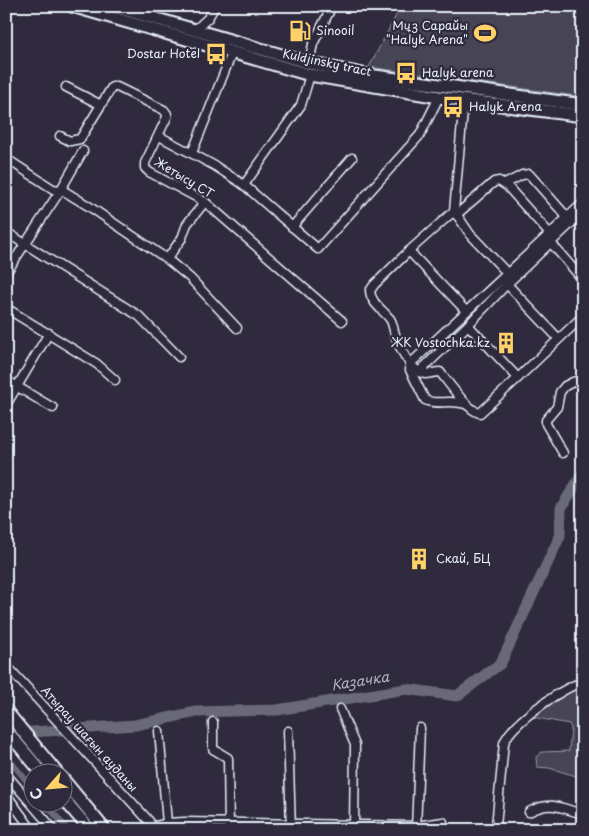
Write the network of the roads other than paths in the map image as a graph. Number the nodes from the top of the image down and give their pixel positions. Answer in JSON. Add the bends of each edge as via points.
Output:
{"nodes":[{"id":1,"x":72,"y":6,"type":"edge"},
{"id":2,"x":112,"y":6,"type":"edge"},
{"id":3,"x":215,"y":6,"type":"edge"},
{"id":4,"x":332,"y":6,"type":"edge"},
{"id":5,"x":194,"y":31,"type":"junction"},
{"id":6,"x":232,"y":53,"type":"junction"},
{"id":7,"x":310,"y":69,"type":"junction"},
{"id":8,"x":66,"y":88,"type":"dead end"},
{"id":9,"x":439,"y":97,"type":"junction"},
{"id":10,"x":464,"y":100,"type":"junction"},
{"id":11,"x":101,"y":105,"type":"junction"},
{"id":12,"x":583,"y":105,"type":"edge"},
{"id":13,"x":583,"y":116,"type":"edge"},
{"id":14,"x":60,"y":136,"type":"dead end"},
{"id":15,"x":159,"y":136,"type":"junction"},
{"id":16,"x":82,"y":152,"type":"dead end"},
{"id":17,"x":192,"y":152,"type":"junction"},
{"id":18,"x":352,"y":158,"type":"dead end"},
{"id":19,"x":10,"y":161,"type":"dead end"},
{"id":20,"x":506,"y":184,"type":"junction"},
{"id":21,"x":244,"y":185,"type":"junction"},
{"id":22,"x":60,"y":191,"type":"junction"},
{"id":23,"x":205,"y":202,"type":"junction"},
{"id":24,"x":583,"y":203,"type":"edge"},
{"id":25,"x":583,"y":212,"type":"edge"},
{"id":26,"x":455,"y":213,"type":"junction"},
{"id":27,"x":567,"y":217,"type":"junction"},
{"id":28,"x":292,"y":227,"type":"junction"},
{"id":29,"x":6,"y":232,"type":"edge"},
{"id":30,"x":549,"y":234,"type":"junction"},
{"id":31,"x":551,"y":243,"type":"junction"},
{"id":32,"x":26,"y":244,"type":"junction"},
{"id":33,"x":409,"y":251,"type":"junction"},
{"id":34,"x":167,"y":259,"type":"junction"},
{"id":35,"x":6,"y":273,"type":"edge"},
{"id":36,"x":507,"y":278,"type":"junction"},
{"id":37,"x":583,"y":280,"type":"edge"},
{"id":38,"x":6,"y":308,"type":"edge"},
{"id":39,"x":466,"y":312,"type":"junction"},
{"id":40,"x":583,"y":316,"type":"edge"},
{"id":41,"x":342,"y":321,"type":"dead end"},
{"id":42,"x":468,"y":325,"type":"junction"},
{"id":43,"x":237,"y":328,"type":"dead end"},
{"id":44,"x":49,"y":334,"type":"junction"},
{"id":45,"x":558,"y":338,"type":"junction"},
{"id":46,"x":179,"y":357,"type":"dead end"},
{"id":47,"x":410,"y":364,"type":"junction"},
{"id":48,"x":418,"y":372,"type":"junction"},
{"id":49,"x":518,"y":378,"type":"junction"},
{"id":50,"x":6,"y":380,"type":"edge"},
{"id":51,"x":115,"y":380,"type":"dead end"},
{"id":52,"x":583,"y":380,"type":"edge"},
{"id":53,"x":18,"y":387,"type":"junction"},
{"id":54,"x":6,"y":405,"type":"edge"},
{"id":55,"x":469,"y":406,"type":"junction"},
{"id":56,"x":53,"y":408,"type":"dead end"},
{"id":57,"x":563,"y":452,"type":"dead end"},
{"id":58,"x":6,"y":665,"type":"edge"},
{"id":59,"x":583,"y":682,"type":"edge"},
{"id":60,"x":340,"y":709,"type":"dead end"},
{"id":61,"x":8,"y":713,"type":"edge"},
{"id":62,"x":213,"y":722,"type":"dead end"},
{"id":63,"x":420,"y":728,"type":"dead end"},
{"id":64,"x":6,"y":730,"type":"edge"},
{"id":65,"x":159,"y":731,"type":"dead end"},
{"id":66,"x":288,"y":731,"type":"dead end"},
{"id":67,"x":35,"y":764,"type":"edge"},
{"id":68,"x":50,"y":764,"type":"edge"},
{"id":69,"x":6,"y":774,"type":"edge"},
{"id":70,"x":72,"y":790,"type":"edge"},
{"id":71,"x":6,"y":794,"type":"edge"},
{"id":72,"x":72,"y":809,"type":"edge"},
{"id":73,"x":529,"y":812,"type":"dead end"},
{"id":74,"x":583,"y":814,"type":"edge"},
{"id":75,"x":443,"y":822,"type":"dead end"},
{"id":76,"x":167,"y":823,"type":"junction"},
{"id":77,"x":229,"y":827,"type":"edge"},
{"id":78,"x":291,"y":827,"type":"edge"},
{"id":79,"x":354,"y":827,"type":"edge"},
{"id":80,"x":152,"y":828,"type":"edge"},
{"id":81,"x":416,"y":828,"type":"edge"},
{"id":82,"x":32,"y":830,"type":"edge"},
{"id":83,"x":54,"y":830,"type":"edge"},
{"id":84,"x":90,"y":830,"type":"edge"},
{"id":85,"x":105,"y":830,"type":"edge"},
{"id":86,"x":497,"y":830,"type":"edge"}],
"edges":[{"from":1,"to":6,"type":"main road","name":"Kuldjinsky tract"},
{"from":2,"to":5,"type":"main road","name":"Kuldjinsky tract"},
{"from":3,"to":5,"type":"street"},
{"from":4,"to":7,"type":"street","via":[[313,44]]},
{"from":5,"to":7,"type":"main road","name":"Kuldjinsky tract"},
{"from":6,"to":7,"type":"main road","name":"Kuldjinsky tract"},
{"from":6,"to":17,"type":"street"},
{"from":7,"to":9,"type":"main road","name":"Kuldjinsky tract"},
{"from":7,"to":12,"type":"main road","name":"Kuldjinsky tract"},
{"from":7,"to":21,"type":"street","via":[[301,105]]},
{"from":8,"to":11,"type":"street"},
{"from":9,"to":10,"type":"main road","name":"Kuldjinsky tract"},
{"from":9,"to":28,"type":"street","via":[[420,135],[318,249]]},
{"from":10,"to":13,"type":"main road","name":"Kuldjinsky tract"},
{"from":10,"to":26,"type":"street"},
{"from":11,"to":14,"type":"street","name":"Жетысу СТ","via":[[80,139],[70,141]]},
{"from":11,"to":15,"type":"street","name":"Жетысу СТ","via":[[112,87],[117,87],[164,110],[167,117]]},
{"from":15,"to":17,"type":"street"},
{"from":15,"to":23,"type":"street","name":"Жетысу СТ","via":[[145,168]]},
{"from":16,"to":22,"type":"street"},
{"from":17,"to":21,"type":"street"},
{"from":18,"to":28,"type":"street"},
{"from":19,"to":22,"type":"street"},
{"from":20,"to":26,"type":"street","via":[[494,182]]},
{"from":20,"to":27,"type":"street","via":[[529,174]]},
{"from":20,"to":30,"type":"street"},
{"from":21,"to":28,"type":"street"},
{"from":22,"to":32,"type":"street"},
{"from":22,"to":34,"type":"street","via":[[90,207]]},
{"from":23,"to":34,"type":"street","via":[[187,224],[182,238]]},
{"from":23,"to":41,"type":"street","name":"Жетысу СТ"},
{"from":24,"to":27,"type":"street"},
{"from":25,"to":31,"type":"street"},
{"from":26,"to":33,"type":"street"},
{"from":26,"to":36,"type":"street"},
{"from":27,"to":30,"type":"street"},
{"from":29,"to":32,"type":"street"},
{"from":30,"to":36,"type":"street"},
{"from":31,"to":36,"type":"street"},
{"from":31,"to":37,"type":"street"},
{"from":32,"to":35,"type":"street"},
{"from":32,"to":46,"type":"street","via":[[138,316]]},
{"from":33,"to":39,"type":"street"},
{"from":33,"to":47,"type":"street","via":[[370,291],[370,295],[391,321]]},
{"from":34,"to":43,"type":"street","via":[[190,278]]},
{"from":36,"to":39,"type":"street"},
{"from":36,"to":42,"type":"street"},
{"from":36,"to":45,"type":"street"},
{"from":38,"to":44,"type":"street"},
{"from":39,"to":47,"type":"street"},
{"from":40,"to":45,"type":"street"},
{"from":42,"to":48,"type":"street"},
{"from":42,"to":49,"type":"street"},
{"from":44,"to":51,"type":"street","via":[[97,364]]},
{"from":44,"to":53,"type":"street"},
{"from":45,"to":49,"type":"street"},
{"from":47,"to":48,"type":"street"},
{"from":47,"to":55,"type":"street","via":[[424,400],[456,401]]},
{"from":48,"to":55,"type":"street","via":[[440,372]]},
{"from":49,"to":55,"type":"street","via":[[480,413]]},
{"from":50,"to":53,"type":"street"},
{"from":52,"to":57,"type":"street","via":[[565,386],[560,392],[557,408],[546,420]]},
{"from":53,"to":54,"type":"street"},
{"from":53,"to":56,"type":"street"},
{"from":58,"to":80,"type":"street","name":"Атырау шағын ауданы"},
{"from":59,"to":86,"type":"street","via":[[561,691],[506,736]]},
{"from":60,"to":79,"type":"street","via":[[355,745]]},
{"from":61,"to":68,"type":"main road"},
{"from":62,"to":77,"type":"street","via":[[213,750],[228,758]]},
{"from":63,"to":81,"type":"street"},
{"from":64,"to":67,"type":"main road"},
{"from":65,"to":76,"type":"street"},
{"from":66,"to":78,"type":"street"},
{"from":69,"to":83,"type":"street"},
{"from":70,"to":85,"type":"main road"},
{"from":71,"to":82,"type":"street"},
{"from":72,"to":84,"type":"main road"},
{"from":73,"to":74,"type":"street","via":[[550,804]]},
{"from":75,"to":81,"type":"street"},
{"from":76,"to":77,"type":"street"},
{"from":76,"to":80,"type":"street"},
{"from":77,"to":78,"type":"street"},
{"from":78,"to":79,"type":"street"},
{"from":79,"to":81,"type":"street"}]}
